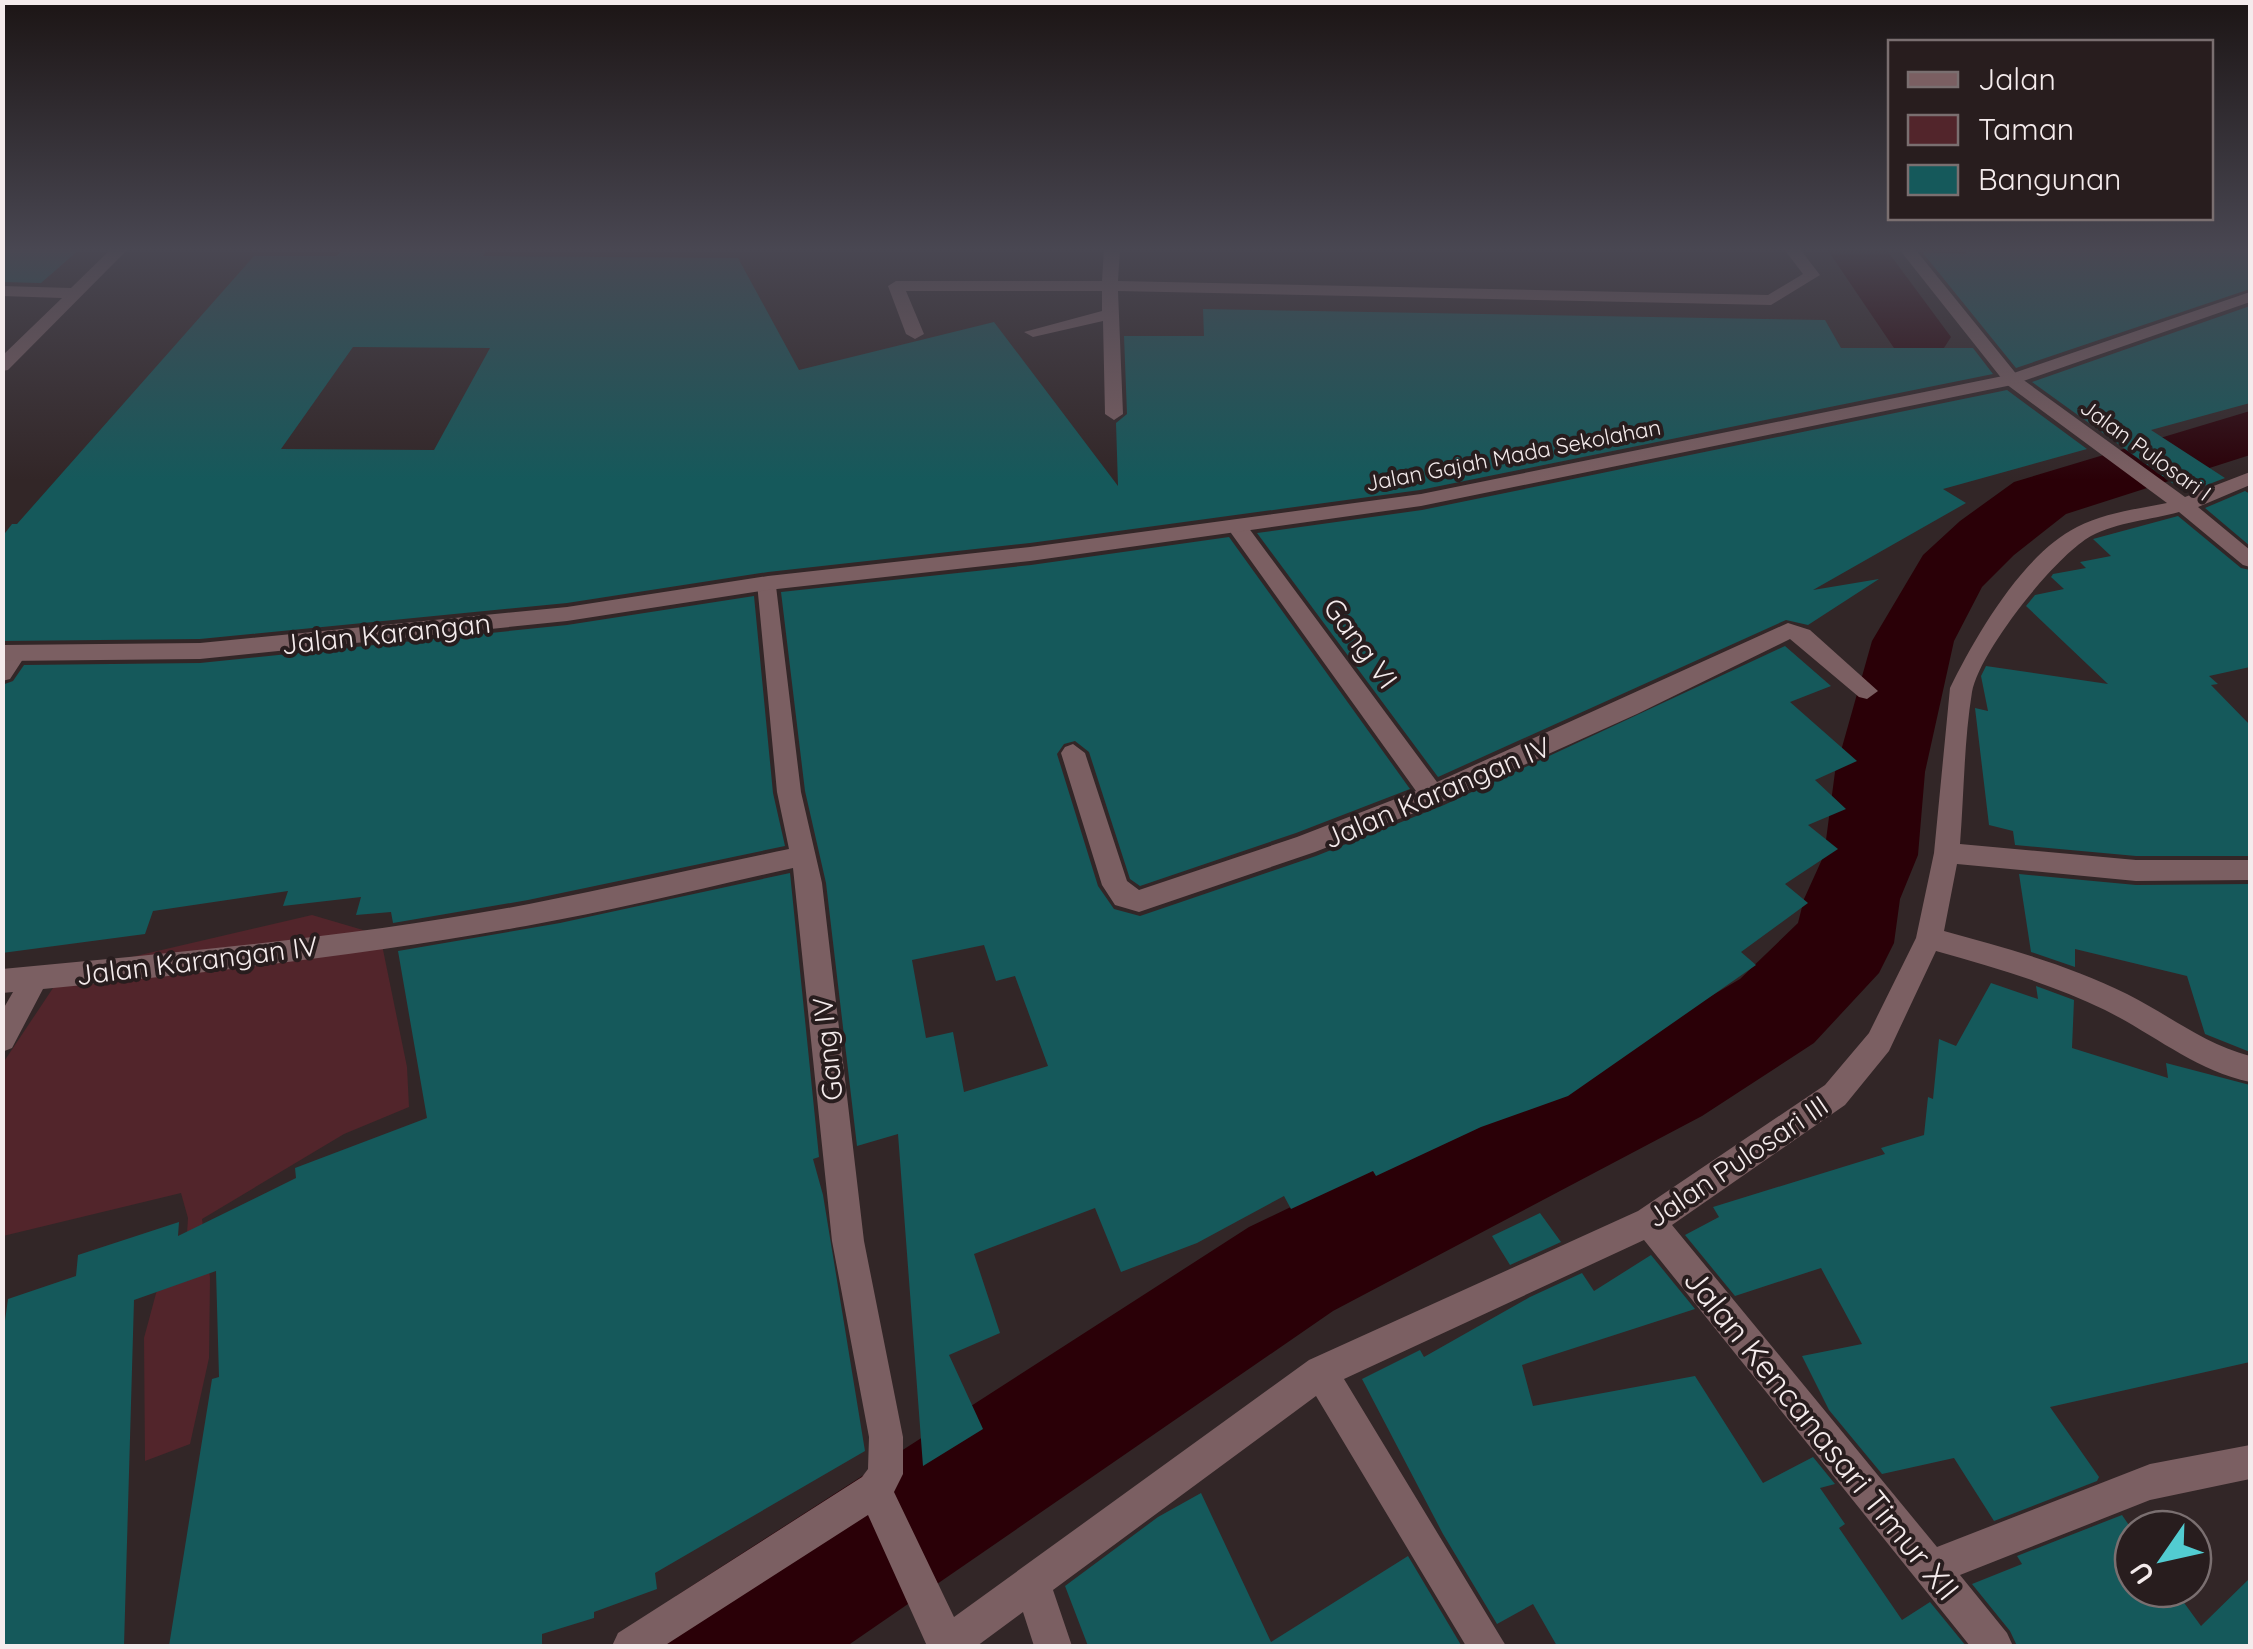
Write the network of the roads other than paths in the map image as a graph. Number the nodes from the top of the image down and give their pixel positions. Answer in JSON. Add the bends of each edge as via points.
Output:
{"nodes":[{"id":1,"x":43,"y":326,"type":"edge"},
{"id":2,"x":912,"y":326,"type":"edge"},
{"id":3,"x":1059,"y":326,"type":"edge"},
{"id":4,"x":1111,"y":326,"type":"edge"},
{"id":5,"x":1968,"y":326,"type":"edge"},
{"id":6,"x":2169,"y":326,"type":"edge"},
{"id":7,"x":1032,"y":332,"type":"dead end"},
{"id":8,"x":915,"y":334,"type":"dead end"},
{"id":9,"x":2,"y":366,"type":"edge"},
{"id":10,"x":2012,"y":380,"type":"junction"},
{"id":11,"x":1114,"y":414,"type":"dead end"},
{"id":12,"x":2250,"y":478,"type":"edge"},
{"id":13,"x":2184,"y":505,"type":"junction"},
{"id":14,"x":1238,"y":528,"type":"junction"},
{"id":15,"x":2250,"y":560,"type":"edge"},
{"id":16,"x":768,"y":583,"type":"junction"},
{"id":17,"x":9,"y":653,"type":"edge"},
{"id":18,"x":2,"y":673,"type":"edge"},
{"id":19,"x":1867,"y":691,"type":"dead end"},
{"id":20,"x":1073,"y":754,"type":"dead end"},
{"id":21,"x":1434,"y":794,"type":"junction"},
{"id":22,"x":1946,"y":853,"type":"junction"},
{"id":23,"x":803,"y":856,"type":"junction"},
{"id":24,"x":2250,"y":870,"type":"edge"},
{"id":25,"x":1929,"y":938,"type":"junction"},
{"id":26,"x":34,"y":980,"type":"junction"},
{"id":27,"x":2,"y":981,"type":"edge"},
{"id":28,"x":2,"y":1039,"type":"edge"},
{"id":29,"x":2250,"y":1069,"type":"edge"},
{"id":30,"x":1648,"y":1222,"type":"junction"},
{"id":31,"x":1321,"y":1372,"type":"junction"},
{"id":32,"x":2250,"y":1462,"type":"edge"},
{"id":33,"x":870,"y":1499,"type":"junction"},
{"id":34,"x":1932,"y":1567,"type":"junction"},
{"id":35,"x":1032,"y":1583,"type":"junction"},
{"id":36,"x":631,"y":1646,"type":"edge"},
{"id":37,"x":947,"y":1646,"type":"edge"},
{"id":38,"x":1053,"y":1646,"type":"edge"},
{"id":39,"x":1487,"y":1646,"type":"edge"},
{"id":40,"x":1994,"y":1646,"type":"edge"}],
"edges":[{"from":1,"to":9,"type":"street"},
{"from":2,"to":8,"type":"street"},
{"from":3,"to":7,"type":"street"},
{"from":4,"to":11,"type":"street"},
{"from":5,"to":10,"type":"street","name":"Jalan Pulosari I"},
{"from":6,"to":10,"type":"street","name":"Jalan Gajah Mada Sekolahan"},
{"from":10,"to":13,"type":"street","name":"Jalan Pulosari I"},
{"from":10,"to":14,"type":"street","name":"Jalan Gajah Mada Sekolahan","via":[[1422,500]]},
{"from":12,"to":13,"type":"street","name":"Jalan Pulosari III"},
{"from":13,"to":15,"type":"street","name":"Jalan Pulosari I"},
{"from":13,"to":22,"type":"street","name":"Jalan Pulosari III","via":[[2086,530],[2010,606],[1961,688]]},
{"from":14,"to":16,"type":"street","name":"Jalan Gajah Mada Sekolahan"},
{"from":14,"to":21,"type":"street","name":"Gang VI"},
{"from":16,"to":17,"type":"street","name":"Jalan Karangan","via":[[567,614],[262,646]]},
{"from":16,"to":23,"type":"street","name":"Gang IV","via":[[789,792]]},
{"from":17,"to":18,"type":"street"},
{"from":19,"to":21,"type":"street","name":"Jalan Karangan IV","via":[[1802,635],[1788,631],[1613,718]]},
{"from":20,"to":21,"type":"street","name":"Jalan Karangan IV","via":[[1106,862],[1118,891],[1132,901],[1256,865]]},
{"from":22,"to":24,"type":"street","via":[[2116,872]]},
{"from":22,"to":25,"type":"street","name":"Jalan Pulosari III"},
{"from":23,"to":26,"type":"street","name":"Jalan Karangan IV","via":[[391,937]]},
{"from":23,"to":33,"type":"street","name":"Gang IV","via":[[848,1242],[888,1451],[885,1474]]},
{"from":25,"to":29,"type":"street","via":[[2081,986],[2189,1050]]},
{"from":25,"to":30,"type":"street","name":"Jalan Pulosari III","via":[[1858,1072],[1835,1095]]},
{"from":26,"to":27,"type":"street","name":"Jalan Karangan IV"},
{"from":26,"to":28,"type":"street"},
{"from":30,"to":31,"type":"street","name":"Jalan Pulosari III"},
{"from":30,"to":34,"type":"street","name":"Jalan Kencanasari Timur XII"},
{"from":31,"to":35,"type":"street","name":"Jalan Pulosari III"},
{"from":31,"to":39,"type":"street"},
{"from":32,"to":34,"type":"street","via":[[2150,1482]]},
{"from":33,"to":36,"type":"street"},
{"from":33,"to":37,"type":"street"},
{"from":34,"to":40,"type":"street","name":"Jalan Kencanasari Timur XII"},
{"from":35,"to":37,"type":"street","name":"Jalan Pulosari III"},
{"from":35,"to":38,"type":"street"}]}
